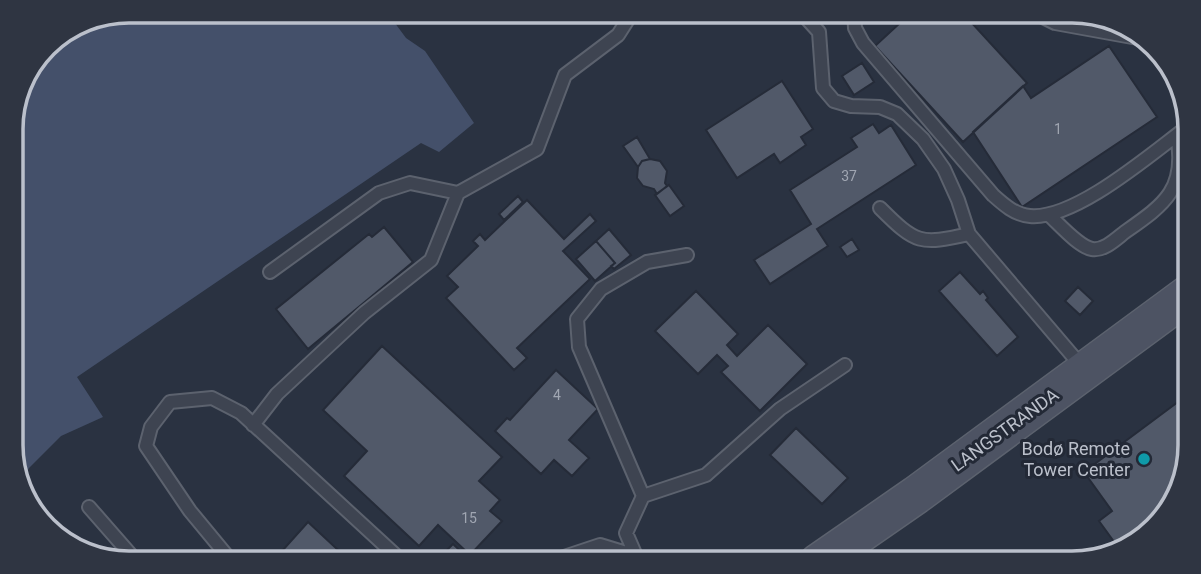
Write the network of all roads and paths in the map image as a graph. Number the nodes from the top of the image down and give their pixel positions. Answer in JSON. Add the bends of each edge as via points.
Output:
{"nodes":[{"id":1,"x":626,"y":23,"type":"edge"},
{"id":2,"x":811,"y":23,"type":"edge"},
{"id":3,"x":855,"y":23,"type":"edge"},
{"id":4,"x":1055,"y":23,"type":"edge"},
{"id":5,"x":1121,"y":35,"type":"edge"},
{"id":6,"x":1177,"y":135,"type":"joint"},
{"id":7,"x":1178,"y":152,"type":"edge"},
{"id":8,"x":1178,"y":171,"type":"edge"},
{"id":9,"x":458,"y":193,"type":"junction"},
{"id":10,"x":880,"y":208,"type":"dead end"},
{"id":11,"x":1049,"y":215,"type":"junction"},
{"id":12,"x":969,"y":234,"type":"junction"},
{"id":13,"x":687,"y":255,"type":"dead end"},
{"id":14,"x":270,"y":272,"type":"dead end"},
{"id":15,"x":1178,"y":302,"type":"edge"},
{"id":16,"x":845,"y":365,"type":"dead end"},
{"id":17,"x":1086,"y":370,"type":"junction"},
{"id":18,"x":253,"y":425,"type":"junction"},
{"id":19,"x":643,"y":496,"type":"junction"},
{"id":20,"x":89,"y":507,"type":"dead end"},
{"id":21,"x":127,"y":551,"type":"edge"},
{"id":22,"x":222,"y":551,"type":"edge"},
{"id":23,"x":390,"y":551,"type":"edge"},
{"id":24,"x":582,"y":551,"type":"edge"},
{"id":25,"x":617,"y":551,"type":"edge"},
{"id":26,"x":635,"y":551,"type":"edge"},
{"id":27,"x":835,"y":551,"type":"edge"}],
"edges":[{"from":1,"to":9,"type":"lane","via":[[618,35],[565,75],[537,149]]},
{"from":2,"to":12,"type":"lane","via":[[819,32],[823,88],[834,101],[897,114],[923,139],[944,169]]},
{"from":3,"to":11,"type":"lane","via":[[863,43],[993,195],[1010,210],[1029,216]]},
{"from":4,"to":5,"type":"lane"},
{"from":6,"to":7,"type":"lane"},
{"from":6,"to":11,"type":"lane","via":[[1101,190]]},
{"from":8,"to":11,"type":"lane","via":[[1170,196],[1159,208],[1104,247],[1083,246]]},
{"from":9,"to":14,"type":"lane","via":[[410,183],[379,193]]},
{"from":9,"to":18,"type":"lane","via":[[431,260],[364,313],[278,394]]},
{"from":10,"to":12,"type":"lane","via":[[920,240]]},
{"from":12,"to":17,"type":"lane"},
{"from":13,"to":19,"type":"lane","via":[[647,262],[601,289],[576,319],[579,347]]},
{"from":15,"to":17,"type":"street","name":"LANGSTRANDA"},
{"from":16,"to":19,"type":"lane","via":[[780,409],[706,475]]},
{"from":17,"to":27,"type":"street","name":"LANGSTRANDA"},
{"from":18,"to":22,"type":"lane","via":[[212,398],[170,402],[151,427],[146,446]]},
{"from":18,"to":23,"type":"lane"},
{"from":19,"to":26,"type":"lane","via":[[626,533]]},
{"from":20,"to":21,"type":"lane"},
{"from":24,"to":25,"type":"lane","via":[[600,545]]}]}
